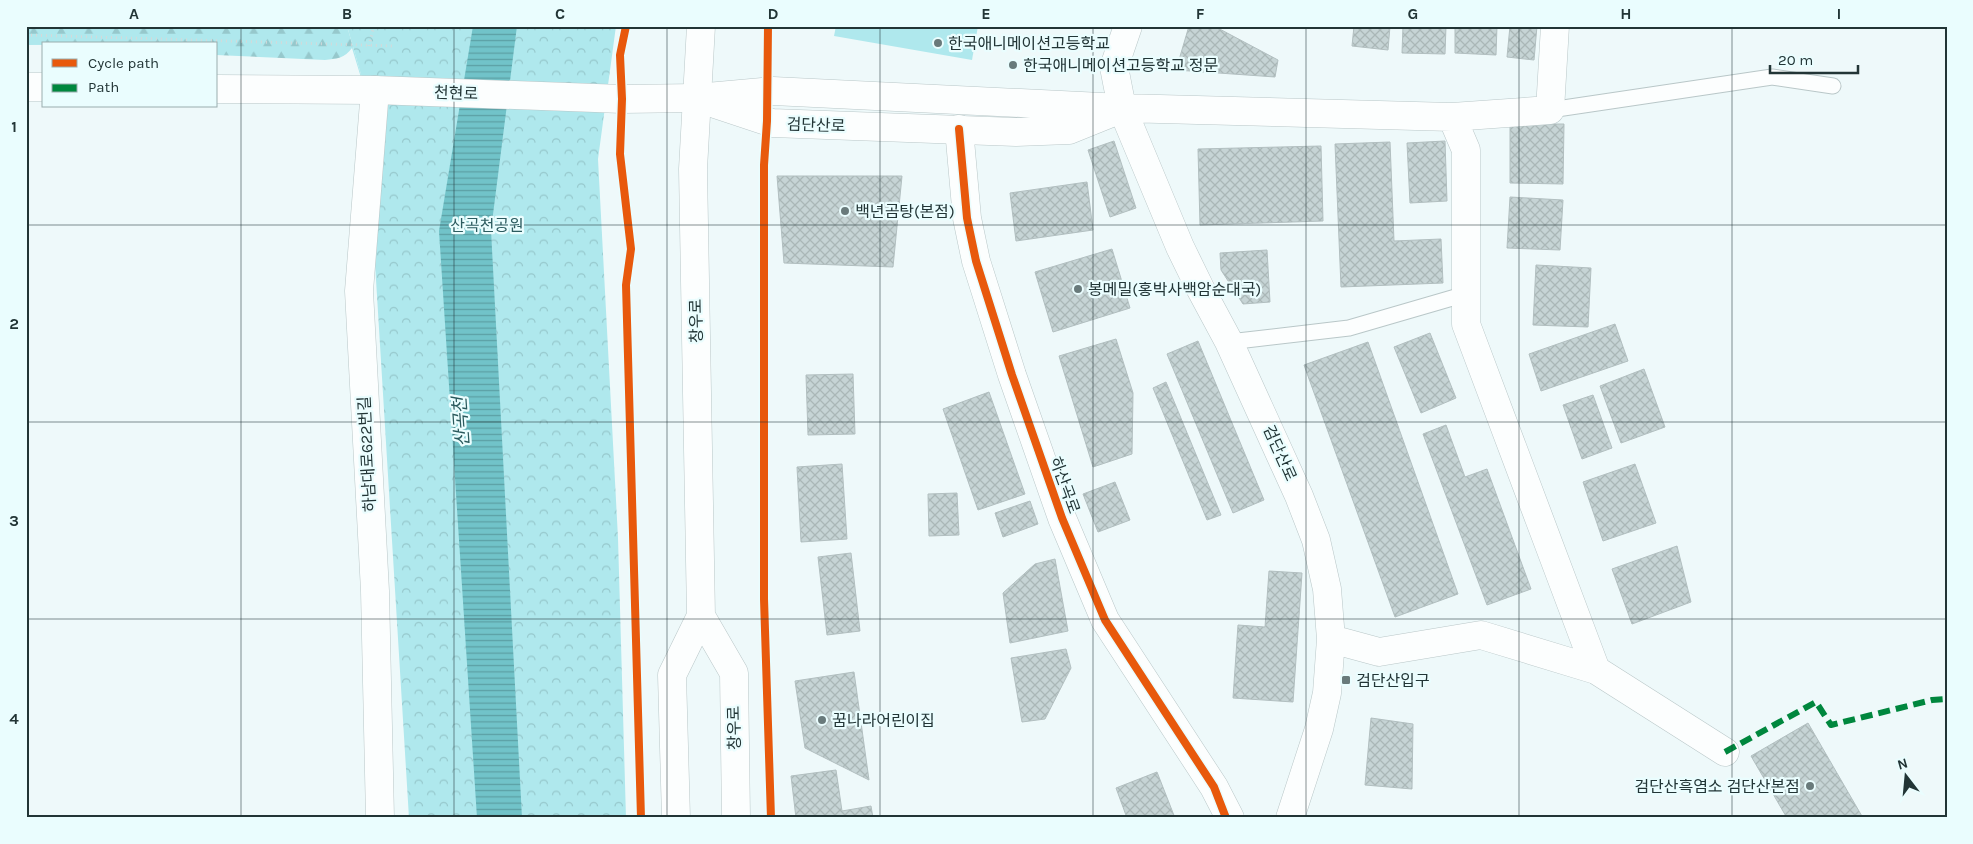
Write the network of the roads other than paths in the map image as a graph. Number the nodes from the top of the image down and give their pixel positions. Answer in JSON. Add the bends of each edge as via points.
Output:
{"nodes":[{"id":1,"x":701,"y":26,"type":"edge"},
{"id":2,"x":1128,"y":26,"type":"edge"},
{"id":3,"x":1554,"y":26,"type":"edge"},
{"id":4,"x":1833,"y":86,"type":"dead end"},
{"id":5,"x":26,"y":87,"type":"edge"},
{"id":6,"x":42,"y":87,"type":"edge"},
{"id":7,"x":218,"y":89,"type":"edge"},
{"id":8,"x":375,"y":90,"type":"junction"},
{"id":9,"x":696,"y":98,"type":"junction"},
{"id":10,"x":1122,"y":108,"type":"junction"},
{"id":11,"x":1550,"y":110,"type":"junction"},
{"id":12,"x":1452,"y":117,"type":"junction"},
{"id":13,"x":959,"y":129,"type":"junction"},
{"id":14,"x":1466,"y":294,"type":"junction"},
{"id":15,"x":1229,"y":342,"type":"junction"},
{"id":16,"x":701,"y":616,"type":"junction"},
{"id":17,"x":1330,"y":639,"type":"junction"},
{"id":18,"x":1596,"y":670,"type":"junction"},
{"id":19,"x":1725,"y":752,"type":"dead end"},
{"id":20,"x":1233,"y":814,"type":"edge"},
{"id":21,"x":1287,"y":814,"type":"edge"},
{"id":22,"x":380,"y":818,"type":"edge"},
{"id":23,"x":676,"y":818,"type":"edge"},
{"id":24,"x":736,"y":818,"type":"edge"}],
"edges":[{"from":1,"to":9,"type":"street","name":"창우로"},
{"from":2,"to":10,"type":"street","name":"검단산로","via":[[1114,67]]},
{"from":3,"to":11,"type":"street"},
{"from":4,"to":11,"type":"lane","via":[[1772,77]]},
{"from":5,"to":6,"type":"street"},
{"from":7,"to":8,"type":"street","name":"천현로"},
{"from":8,"to":9,"type":"street","name":"천현로","via":[[620,99]]},
{"from":8,"to":22,"type":"street","name":"하남대로622번길","via":[[359,291],[374,591]]},
{"from":9,"to":10,"type":"street","name":"검단산로","via":[[773,91]]},
{"from":9,"to":13,"type":"street","name":"검단산로","via":[[772,123]]},
{"from":9,"to":16,"type":"street","name":"창우로","via":[[693,169]]},
{"from":10,"to":12,"type":"street"},
{"from":10,"to":13,"type":"street","name":"검단산로","via":[[1069,130]]},
{"from":10,"to":15,"type":"street","name":"검단산로","via":[[1180,247]]},
{"from":11,"to":12,"type":"street"},
{"from":12,"to":14,"type":"street","via":[[1466,150]]},
{"from":13,"to":20,"type":"street","name":"하산곡로","via":[[967,218],[976,261],[1062,518],[1105,620]]},
{"from":14,"to":15,"type":"lane","via":[[1350,328]]},
{"from":14,"to":18,"type":"street","via":[[1466,324]]},
{"from":15,"to":17,"type":"street","name":"검단산로","via":[[1316,540],[1327,589]]},
{"from":16,"to":23,"type":"street","name":"창우로","via":[[672,675]]},
{"from":16,"to":24,"type":"street","name":"창우로","via":[[734,673]]},
{"from":17,"to":18,"type":"street","via":[[1379,652],[1481,635]]},
{"from":17,"to":21,"type":"street","name":"검단산로","via":[[1327,693],[1319,730]]},
{"from":18,"to":19,"type":"street"}]}
